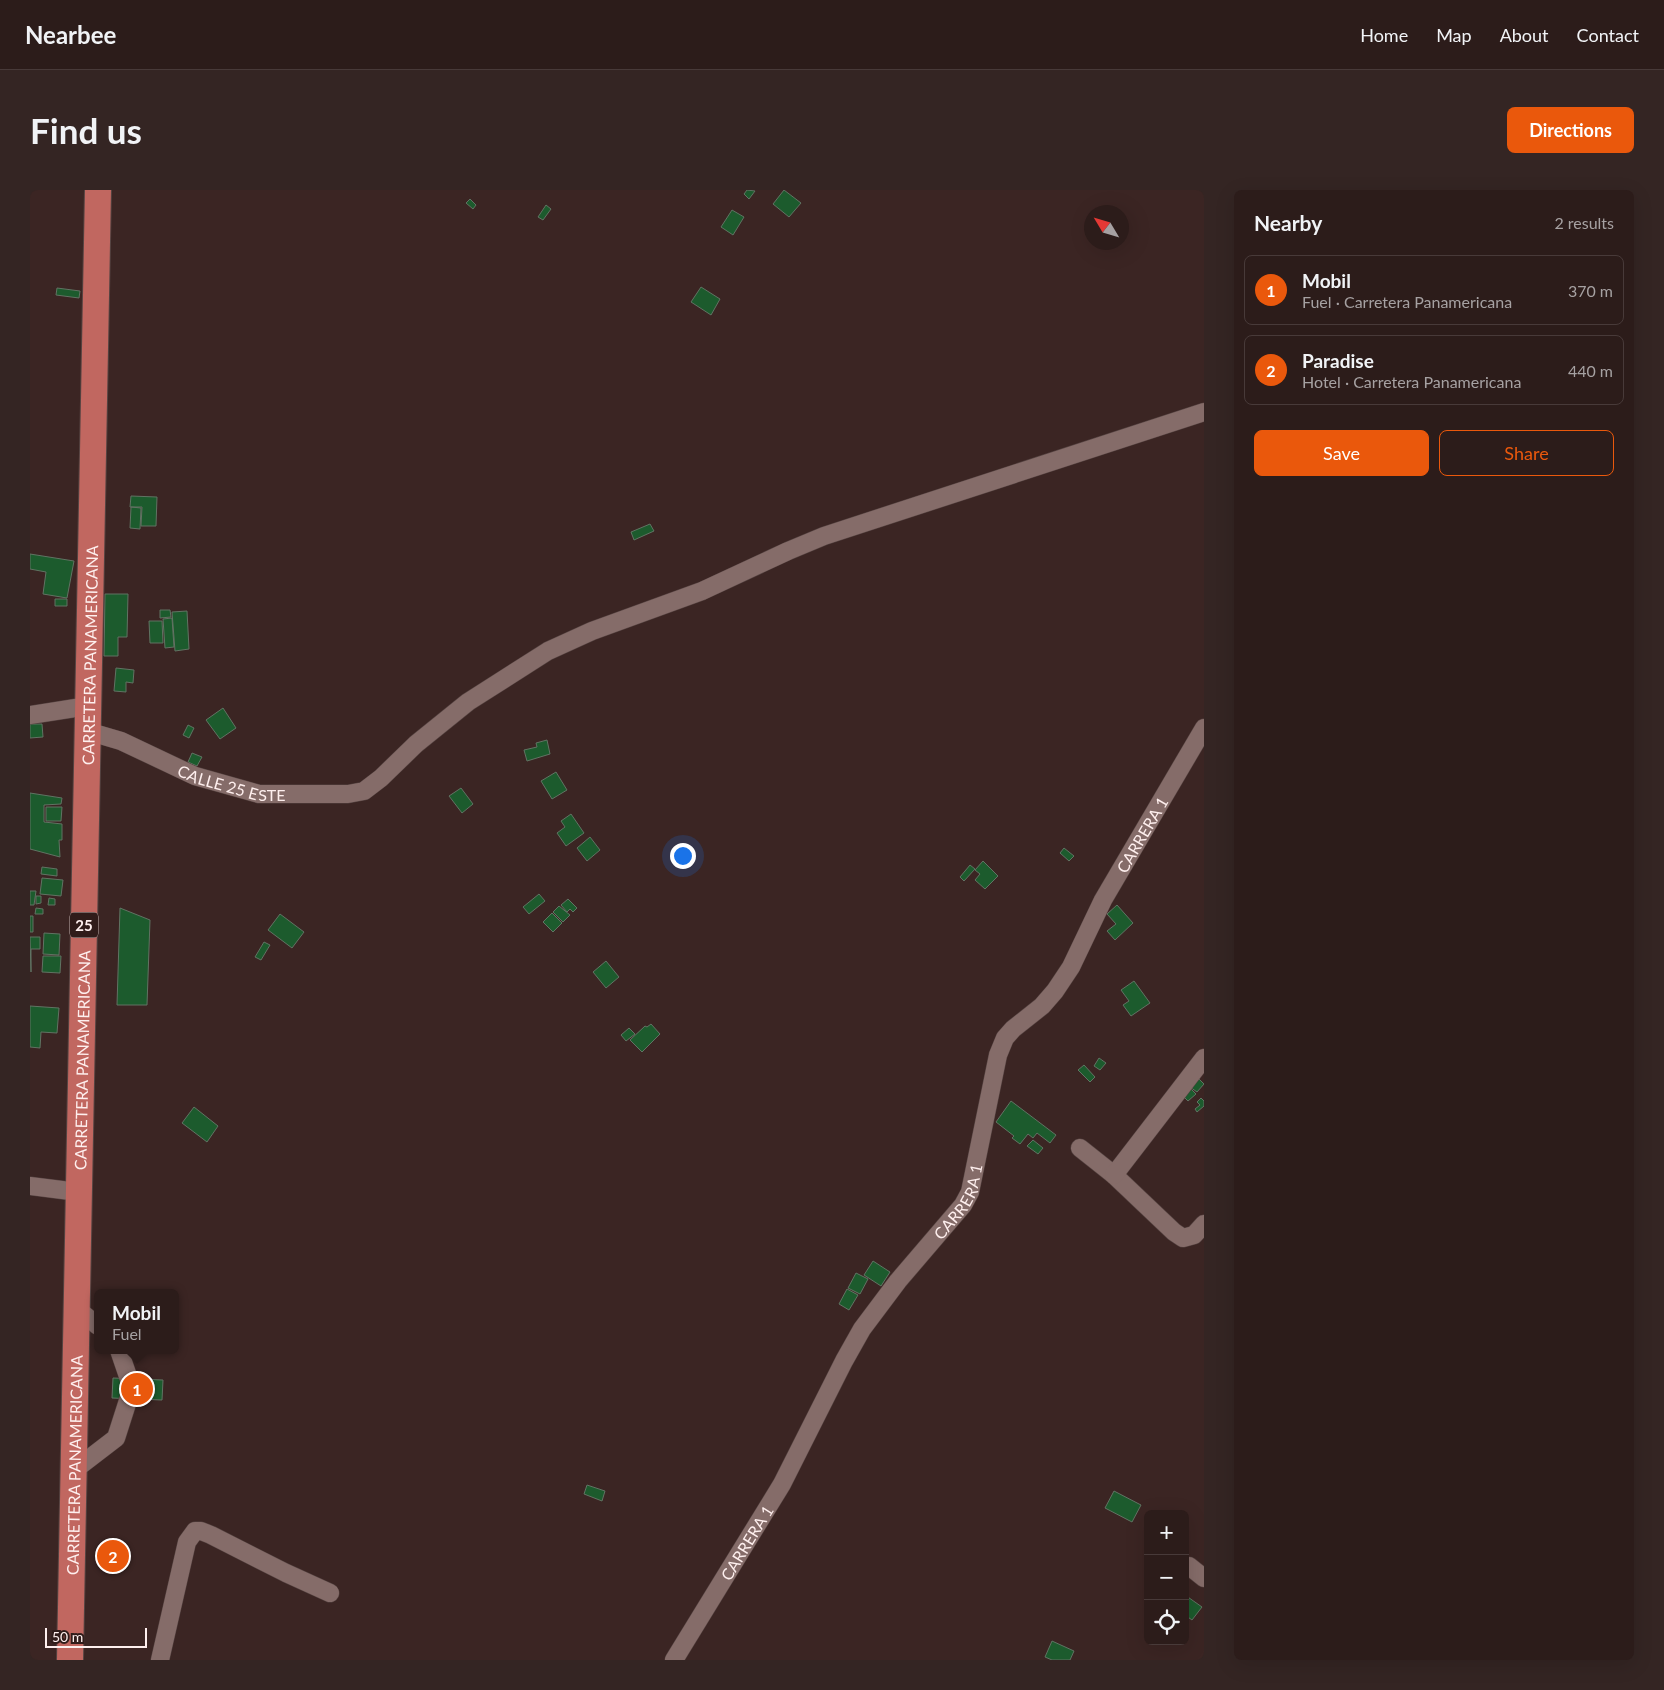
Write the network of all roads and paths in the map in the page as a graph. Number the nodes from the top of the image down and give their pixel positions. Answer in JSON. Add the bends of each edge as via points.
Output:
{"nodes":[{"id":1,"x":96,"y":192,"type":"edge"},
{"id":2,"x":1204,"y":412,"type":"edge"},
{"id":3,"x":30,"y":715,"type":"edge"},
{"id":4,"x":88,"y":718,"type":"junction"},
{"id":5,"x":1204,"y":728,"type":"edge"},
{"id":6,"x":1204,"y":1058,"type":"edge"},
{"id":7,"x":1080,"y":1148,"type":"dead end"},
{"id":8,"x":1114,"y":1175,"type":"junction"},
{"id":9,"x":30,"y":1186,"type":"edge"},
{"id":10,"x":78,"y":1192,"type":"junction"},
{"id":11,"x":1204,"y":1224,"type":"edge"},
{"id":12,"x":76,"y":1308,"type":"junction"},
{"id":13,"x":94,"y":1323,"type":"edge"},
{"id":14,"x":120,"y":1354,"type":"edge"},
{"id":15,"x":73,"y":1470,"type":"junction"},
{"id":16,"x":1189,"y":1566,"type":"dead end"},
{"id":17,"x":1204,"y":1578,"type":"edge"},
{"id":18,"x":330,"y":1593,"type":"dead end"},
{"id":19,"x":70,"y":1660,"type":"edge"},
{"id":20,"x":160,"y":1660,"type":"edge"},
{"id":21,"x":674,"y":1660,"type":"edge"}],
"edges":[{"from":1,"to":4,"type":"highway","name":"CARRETERA PANAMERICANA","number":"25"},
{"from":2,"to":4,"type":"street","name":"CALLE 25 ESTE","via":[[824,536],[702,591],[592,631],[548,651],[468,702],[364,791],[348,794],[259,794],[195,776],[121,741]]},
{"from":3,"to":4,"type":"street","name":"CALLE 25 ESTE"},
{"from":4,"to":10,"type":"highway","name":"CARRETERA PANAMERICANA","number":"25"},
{"from":5,"to":21,"type":"street","name":"CARRERA 1","via":[[1103,900],[1071,967],[1055,992],[1005,1038],[998,1055],[970,1192],[963,1206],[898,1281],[862,1330],[782,1484]]},
{"from":6,"to":8,"type":"street"},
{"from":7,"to":8,"type":"street"},
{"from":8,"to":11,"type":"street","via":[[1183,1238],[1194,1235]]},
{"from":9,"to":10,"type":"street"},
{"from":10,"to":12,"type":"highway","name":"CARRETERA PANAMERICANA","number":"25"},
{"from":12,"to":13,"type":"street"},
{"from":12,"to":15,"type":"highway","name":"CARRETERA PANAMERICANA","number":"25"},
{"from":14,"to":15,"type":"street","via":[[132,1388],[116,1438]]},
{"from":15,"to":19,"type":"highway","name":"CARRETERA PANAMERICANA","number":"25"},
{"from":16,"to":17,"type":"street"},
{"from":18,"to":20,"type":"street","via":[[211,1535],[195,1531],[187,1542]]}]}
